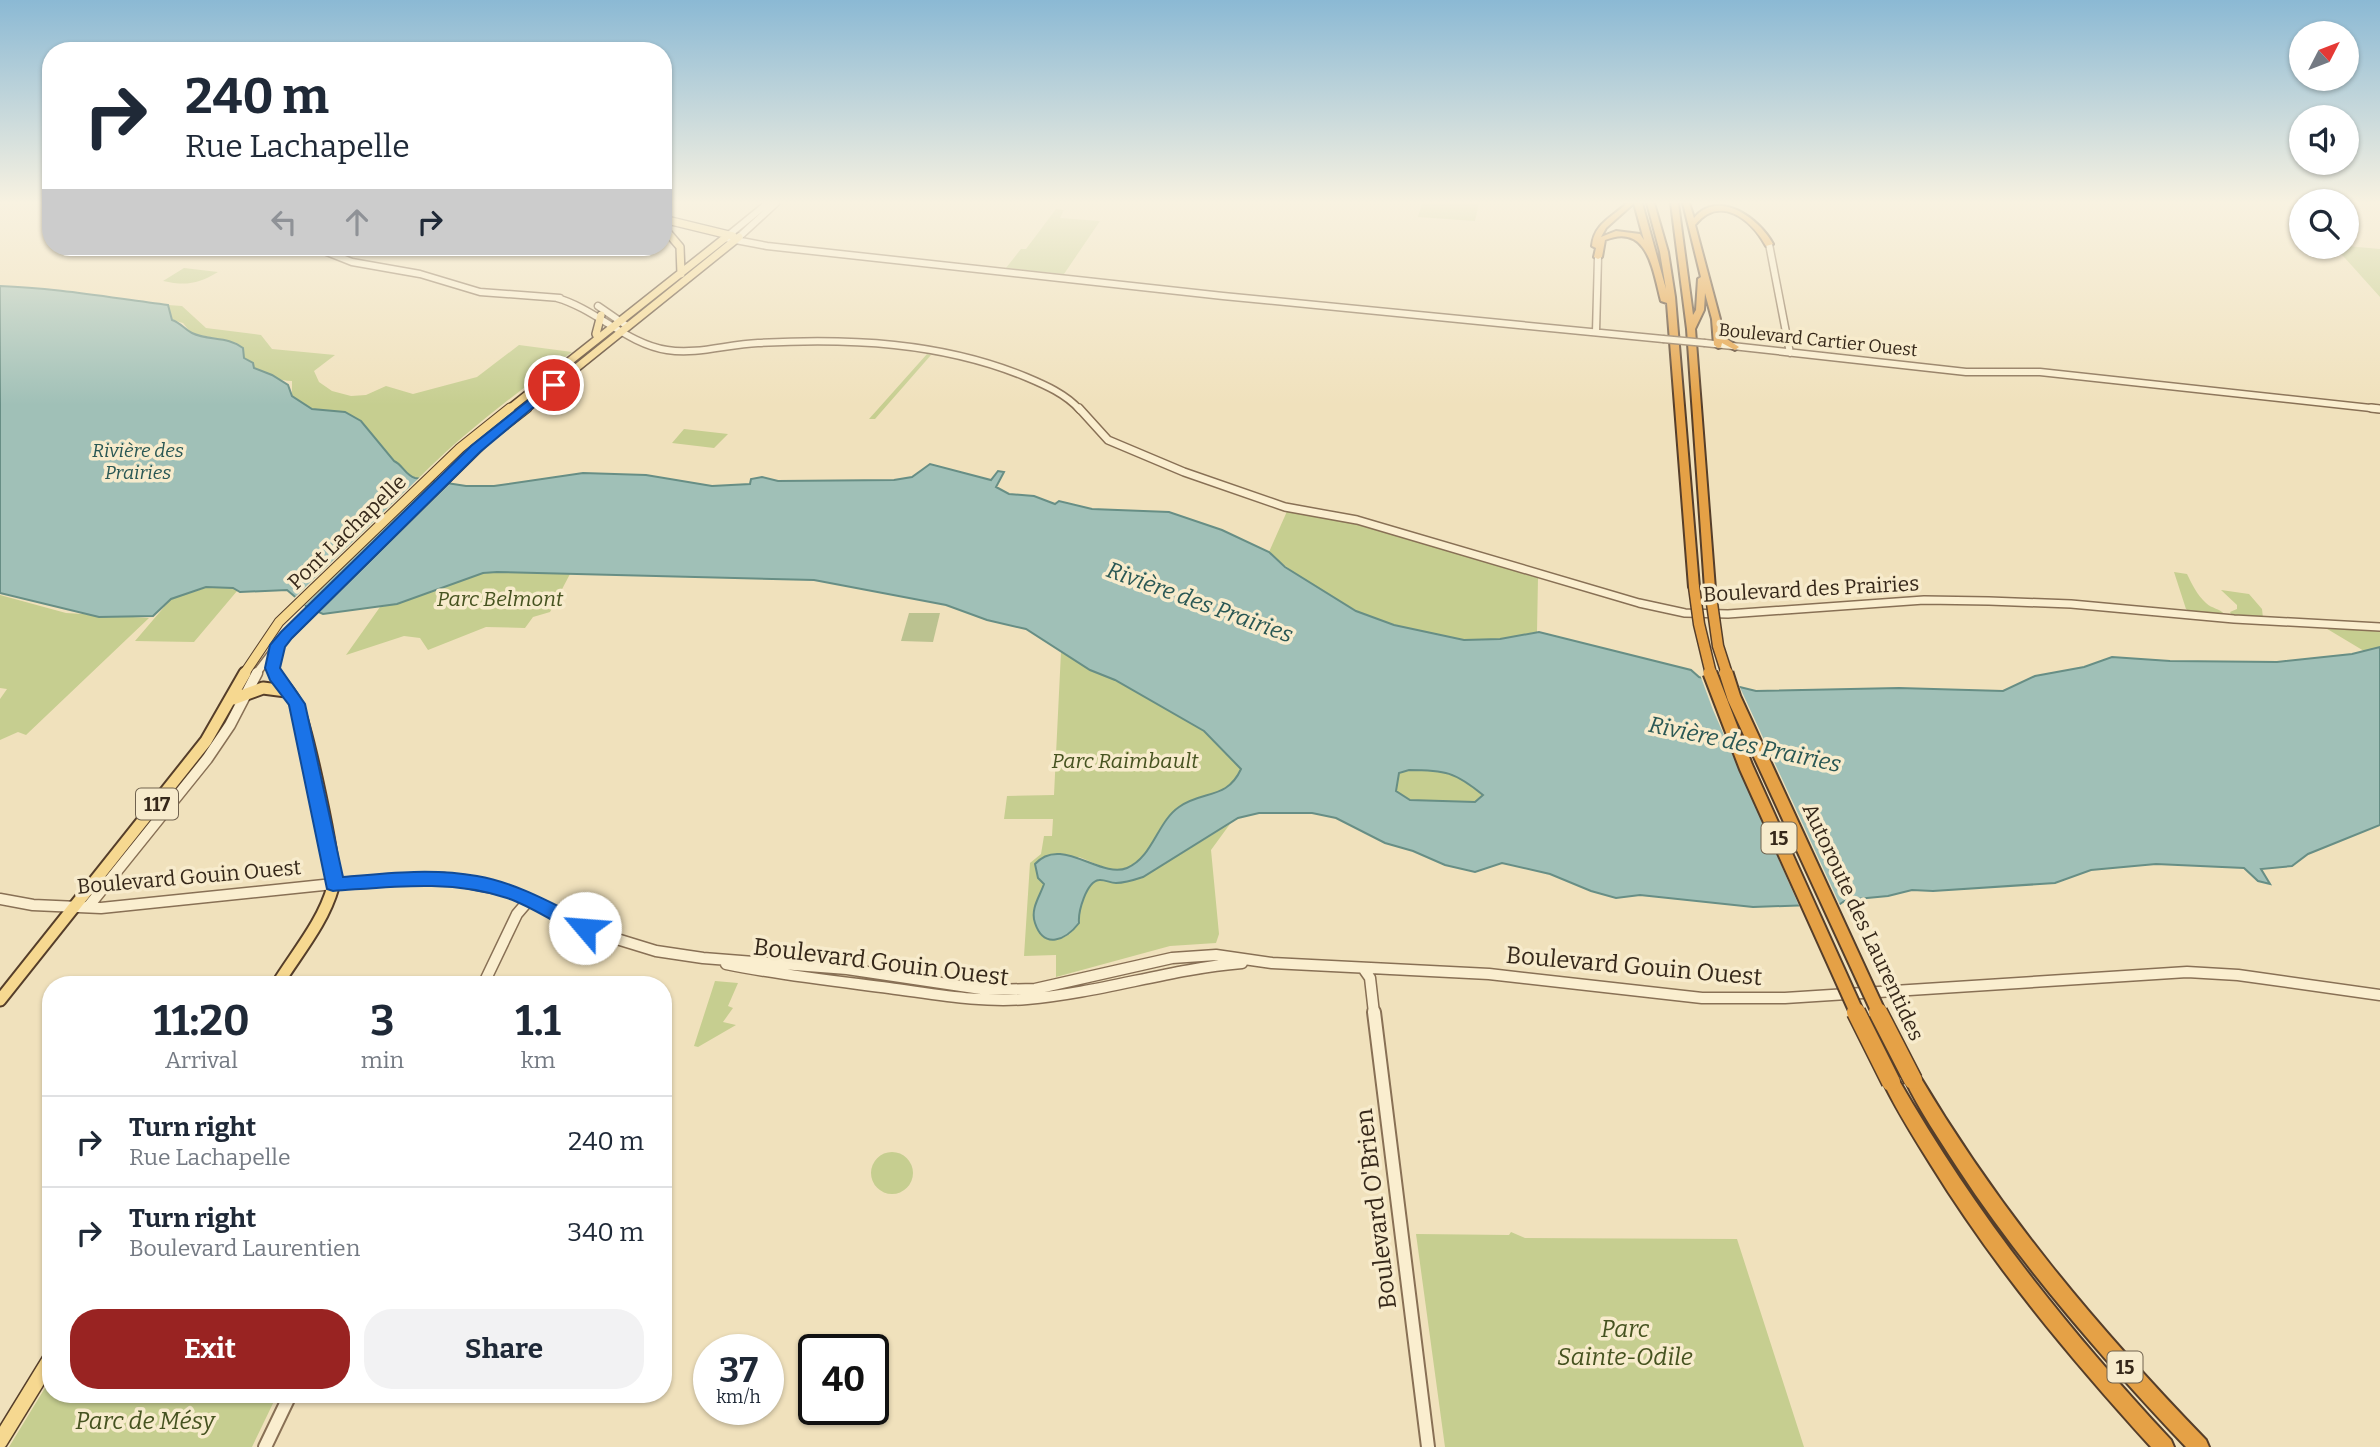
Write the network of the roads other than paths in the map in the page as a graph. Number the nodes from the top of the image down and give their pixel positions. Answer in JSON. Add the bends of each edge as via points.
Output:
{"nodes":[{"id":1,"x":400,"y":271,"type":"edge"},
{"id":2,"x":681,"y":271,"type":"edge"},
{"id":3,"x":686,"y":271,"type":"edge"},
{"id":4,"x":692,"y":271,"type":"edge"},
{"id":5,"x":1035,"y":271,"type":"edge"},
{"id":6,"x":1598,"y":271,"type":"edge"},
{"id":7,"x":1657,"y":271,"type":"edge"},
{"id":8,"x":1667,"y":271,"type":"edge"},
{"id":9,"x":1683,"y":271,"type":"edge"},
{"id":10,"x":1702,"y":271,"type":"joint"},
{"id":11,"x":1774,"y":271,"type":"edge"},
{"id":12,"x":681,"y":274,"type":"junction"},
{"id":13,"x":557,"y":298,"type":"junction"},
{"id":14,"x":601,"y":315,"type":"junction"},
{"id":15,"x":1596,"y":323,"type":"junction"},
{"id":16,"x":623,"y":326,"type":"junction"},
{"id":17,"x":1691,"y":330,"type":"junction"},
{"id":18,"x":1596,"y":332,"type":"junction"},
{"id":19,"x":1617,"y":334,"type":"junction"},
{"id":20,"x":1675,"y":335,"type":"junction"},
{"id":21,"x":598,"y":338,"type":"junction"},
{"id":22,"x":1718,"y":341,"type":"junction"},
{"id":23,"x":1735,"y":347,"type":"joint"},
{"id":24,"x":1790,"y":353,"type":"junction"},
{"id":25,"x":2380,"y":409,"type":"edge"},
{"id":26,"x":2380,"y":627,"type":"edge"},
{"id":27,"x":278,"y":645,"type":"junction"},
{"id":28,"x":286,"y":691,"type":"junction"},
{"id":29,"x":246,"y":693,"type":"junction"},
{"id":30,"x":233,"y":699,"type":"junction"},
{"id":31,"x":333,"y":884,"type":"junction"},
{"id":32,"x":0,"y":900,"type":"edge"},
{"id":33,"x":529,"y":900,"type":"junction"},
{"id":34,"x":73,"y":907,"type":"junction"},
{"id":35,"x":88,"y":907,"type":"junction"},
{"id":36,"x":1363,"y":968,"type":"junction"},
{"id":37,"x":282,"y":976,"type":"edge"},
{"id":38,"x":488,"y":976,"type":"edge"},
{"id":39,"x":2380,"y":995,"type":"edge"},
{"id":40,"x":0,"y":1000,"type":"edge"},
{"id":41,"x":1913,"y":1080,"type":"joint"},
{"id":42,"x":42,"y":1373,"type":"edge"},
{"id":43,"x":286,"y":1403,"type":"edge"},
{"id":44,"x":0,"y":1441,"type":"edge"},
{"id":45,"x":265,"y":1447,"type":"edge"},
{"id":46,"x":1427,"y":1447,"type":"edge"},
{"id":47,"x":2164,"y":1447,"type":"edge"},
{"id":48,"x":2199,"y":1447,"type":"edge"}],
"edges":[{"from":1,"to":13,"type":"street","via":[[480,292]]},
{"from":2,"to":12,"type":"main road"},
{"from":3,"to":12,"type":"main road"},
{"from":4,"to":16,"type":"main road","number":"117"},
{"from":5,"to":18,"type":"street","name":"Boulevard Cartier Ouest"},
{"from":6,"to":15,"type":"street"},
{"from":7,"to":20,"type":"highway"},
{"from":8,"to":20,"type":"highway","name":"Autoroute des Laurentides","number":"15"},
{"from":9,"to":17,"type":"highway","name":"Autoroute des Laurentides","number":"15"},
{"from":10,"to":17,"type":"highway","via":[[1700,310]]},
{"from":10,"to":22,"type":"highway"},
{"from":11,"to":24,"type":"street"},
{"from":12,"to":16,"type":"main road","number":"117"},
{"from":13,"to":14,"type":"street"},
{"from":13,"to":16,"type":"street","via":[[589,302]]},
{"from":14,"to":16,"type":"street"},
{"from":14,"to":21,"type":"main road"},
{"from":15,"to":18,"type":"street"},
{"from":15,"to":19,"type":"street"},
{"from":16,"to":21,"type":"main road","number":"117"},
{"from":16,"to":26,"type":"street","name":"Boulevard des Prairies","via":[[663,349],[774,342],[884,345],[975,359],[1014,371],[1066,398],[1101,436],[1284,507],[1357,520],[1685,613],[1924,600],[1998,601]]},
{"from":16,"to":27,"type":"main road","name":"Pont Lachapelle","number":"117","via":[[499,428]]},
{"from":17,"to":41,"type":"highway","name":"Autoroute des Laurentides","number":"15","bridge":true,"via":[[1718,646],[1734,698]]},
{"from":18,"to":19,"type":"street","name":"Boulevard Cartier Ouest"},
{"from":19,"to":22,"type":"street","name":"Boulevard Cartier Ouest","bridge":true},
{"from":20,"to":47,"type":"highway","name":"Autoroute des Laurentides","number":"15","bridge":true,"via":[[1699,639],[1717,698],[1859,1016],[1937,1161],[2009,1265],[2084,1359]]},
{"from":21,"to":30,"type":"main road","name":"Pont Lachapelle","number":"117","via":[[466,443],[287,614],[258,647]]},
{"from":22,"to":23,"type":"highway"},
{"from":23,"to":24,"type":"street","name":"Boulevard Cartier Ouest"},
{"from":24,"to":25,"type":"street","name":"Boulevard Cartier Ouest","via":[[1968,372],[2035,372]]},
{"from":27,"to":28,"type":"main road","via":[[272,670]]},
{"from":27,"to":29,"type":"street","via":[[260,664]]},
{"from":28,"to":29,"type":"main road","via":[[266,688]]},
{"from":28,"to":31,"type":"main road","via":[[298,709]]},
{"from":29,"to":30,"type":"main road"},
{"from":29,"to":35,"type":"street","via":[[220,740]]},
{"from":30,"to":34,"type":"main road","number":"117","via":[[200,748]]},
{"from":31,"to":33,"type":"street","name":"Boulevard Gouin Ouest","via":[[454,879],[496,887]]},
{"from":31,"to":35,"type":"street","name":"Boulevard Gouin Ouest"},
{"from":31,"to":37,"type":"main road"},
{"from":32,"to":34,"type":"street","name":"Boulevard Gouin Ouest"},
{"from":33,"to":36,"type":"street","name":"Boulevard Gouin Ouest","via":[[622,943],[755,970],[994,1000],[1055,996],[1193,966],[1261,962]]},
{"from":33,"to":38,"type":"street","via":[[517,914]]},
{"from":34,"to":35,"type":"street","name":"Boulevard Gouin Ouest"},
{"from":34,"to":40,"type":"main road","number":"117"},
{"from":36,"to":39,"type":"street","name":"Boulevard Gouin Ouest","via":[[1479,973],[1732,999],[2187,972]]},
{"from":36,"to":46,"type":"street","name":"Boulevard O'Brien","via":[[1370,978]]},
{"from":41,"to":48,"type":"highway","name":"Autoroute des Laurentides","number":"15","via":[[1965,1166],[2040,1268]]},
{"from":42,"to":44,"type":"main road"},
{"from":43,"to":45,"type":"street"}]}
